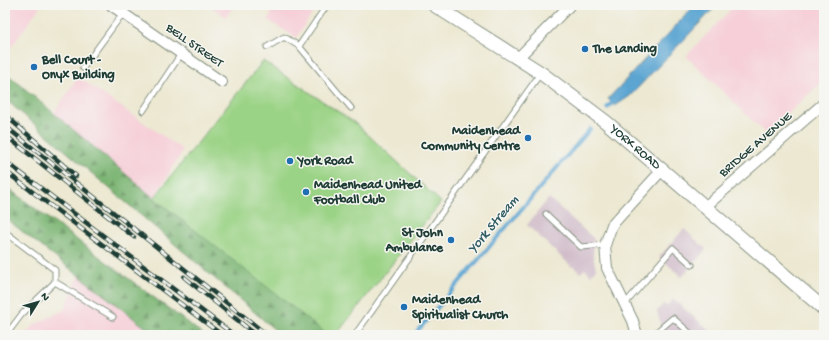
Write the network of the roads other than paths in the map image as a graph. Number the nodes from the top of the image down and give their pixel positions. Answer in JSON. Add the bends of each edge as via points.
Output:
{"nodes":[{"id":1,"x":111,"y":5,"type":"edge"},
{"id":2,"x":327,"y":5,"type":"edge"},
{"id":3,"x":434,"y":5,"type":"edge"},
{"id":4,"x":570,"y":5,"type":"edge"},
{"id":5,"x":123,"y":13,"type":"junction"},
{"id":6,"x":299,"y":46,"type":"junction"},
{"id":7,"x":267,"y":47,"type":"dead end"},
{"id":8,"x":182,"y":54,"type":"junction"},
{"id":9,"x":518,"y":58,"type":"junction"},
{"id":10,"x":83,"y":68,"type":"dead end"},
{"id":11,"x":541,"y":73,"type":"junction"},
{"id":12,"x":222,"y":82,"type":"dead end"},
{"id":13,"x":824,"y":103,"type":"edge"},
{"id":14,"x":351,"y":108,"type":"dead end"},
{"id":15,"x":143,"y":111,"type":"dead end"},
{"id":16,"x":662,"y":170,"type":"junction"},
{"id":17,"x":705,"y":207,"type":"junction"},
{"id":18,"x":546,"y":214,"type":"dead end"},
{"id":19,"x":5,"y":232,"type":"edge"},
{"id":20,"x":605,"y":245,"type":"junction"},
{"id":21,"x":692,"y":265,"type":"dead end"},
{"id":22,"x":55,"y":282,"type":"junction"},
{"id":23,"x":625,"y":304,"type":"junction"},
{"id":24,"x":824,"y":309,"type":"edge"},
{"id":25,"x":113,"y":317,"type":"dead end"},
{"id":26,"x":357,"y":332,"type":"dead end"},
{"id":27,"x":6,"y":335,"type":"edge"},
{"id":28,"x":637,"y":335,"type":"edge"},
{"id":29,"x":654,"y":335,"type":"edge"},
{"id":30,"x":692,"y":335,"type":"edge"}],
"edges":[{"from":1,"to":5,"type":"street","name":"BELL STREET"},
{"from":2,"to":6,"type":"lane"},
{"from":3,"to":9,"type":"street","name":"YORK ROAD"},
{"from":4,"to":9,"type":"street"},
{"from":5,"to":8,"type":"street","name":"BELL STREET"},
{"from":5,"to":10,"type":"lane"},
{"from":6,"to":7,"type":"lane","via":[[284,37]]},
{"from":6,"to":14,"type":"lane"},
{"from":8,"to":12,"type":"street","name":"BELL STREET"},
{"from":8,"to":15,"type":"lane"},
{"from":9,"to":11,"type":"street","name":"YORK ROAD"},
{"from":11,"to":16,"type":"street","name":"YORK ROAD","via":[[606,122]]},
{"from":11,"to":26,"type":"lane"},
{"from":13,"to":17,"type":"street","name":"BRIDGE AVENUE"},
{"from":16,"to":17,"type":"street","name":"YORK ROAD"},
{"from":16,"to":20,"type":"street","via":[[612,224]]},
{"from":17,"to":24,"type":"street","name":"YORK ROAD"},
{"from":18,"to":20,"type":"lane","via":[[581,247]]},
{"from":19,"to":22,"type":"lane","via":[[55,270]]},
{"from":20,"to":23,"type":"street","via":[[607,268]]},
{"from":21,"to":23,"type":"lane","via":[[673,248]]},
{"from":22,"to":25,"type":"lane"},
{"from":22,"to":27,"type":"lane","via":[[22,314]]},
{"from":23,"to":28,"type":"street"},
{"from":29,"to":30,"type":"lane","via":[[673,318]]}]}
